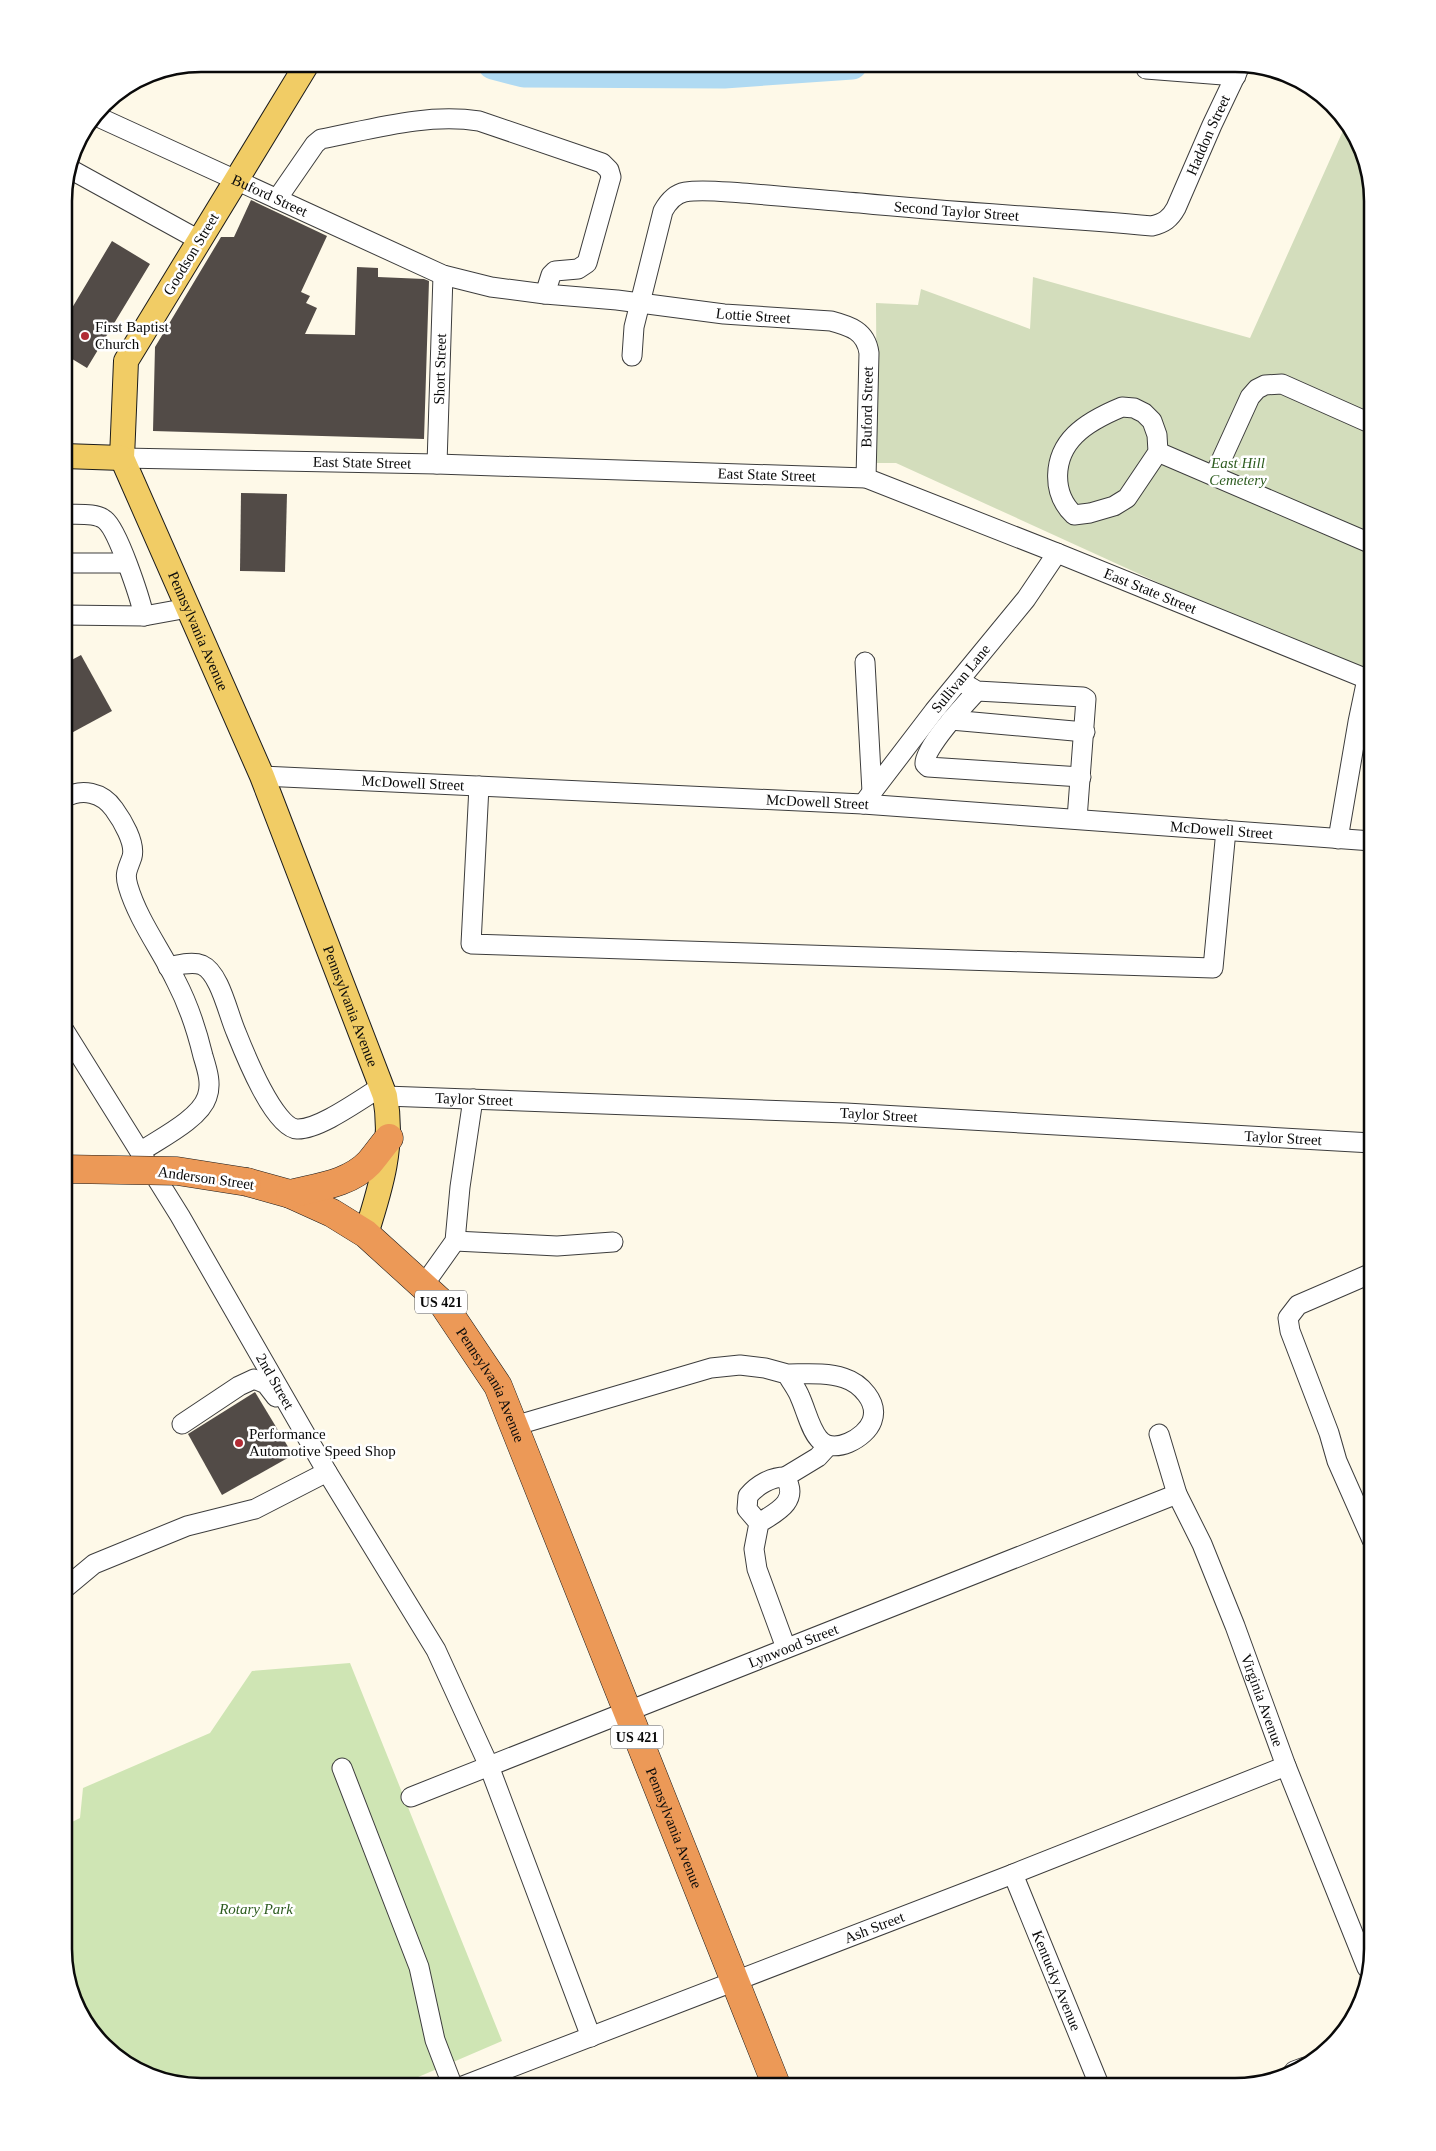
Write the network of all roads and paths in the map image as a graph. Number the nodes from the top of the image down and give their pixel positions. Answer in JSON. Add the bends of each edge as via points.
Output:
{"nodes":[{"id":1,"x":301,"y":73,"type":"edge"},
{"id":2,"x":1237,"y":73,"type":"edge"},
{"id":3,"x":102,"y":119,"type":"edge"},
{"id":4,"x":76,"y":172,"type":"edge"},
{"id":5,"x":236,"y":180,"type":"junction"},
{"id":6,"x":277,"y":199,"type":"junction"},
{"id":7,"x":1176,"y":208,"type":"joint"},
{"id":8,"x":199,"y":240,"type":"junction"},
{"id":9,"x":443,"y":275,"type":"junction"},
{"id":10,"x":546,"y":294,"type":"junction"},
{"id":11,"x":639,"y":304,"type":"junction"},
{"id":12,"x":862,"y":336,"type":"joint"},
{"id":13,"x":632,"y":356,"type":"dead end"},
{"id":14,"x":1364,"y":420,"type":"edge"},
{"id":15,"x":1158,"y":452,"type":"junction"},
{"id":16,"x":73,"y":456,"type":"edge"},
{"id":17,"x":122,"y":458,"type":"junction"},
{"id":18,"x":437,"y":464,"type":"junction"},
{"id":19,"x":1214,"y":476,"type":"junction"},
{"id":20,"x":866,"y":478,"type":"junction"},
{"id":21,"x":73,"y":515,"type":"edge"},
{"id":22,"x":1364,"y":541,"type":"edge"},
{"id":23,"x":1057,"y":553,"type":"junction"},
{"id":24,"x":73,"y":563,"type":"edge"},
{"id":25,"x":126,"y":563,"type":"junction"},
{"id":26,"x":188,"y":608,"type":"junction"},
{"id":27,"x":73,"y":615,"type":"edge"},
{"id":28,"x":144,"y":616,"type":"junction"},
{"id":29,"x":865,"y":662,"type":"dead end"},
{"id":30,"x":1364,"y":678,"type":"edge"},
{"id":31,"x":960,"y":681,"type":"junction"},
{"id":32,"x":977,"y":691,"type":"junction"},
{"id":33,"x":1364,"y":701,"type":"edge"},
{"id":34,"x":951,"y":720,"type":"junction"},
{"id":35,"x":1085,"y":732,"type":"junction"},
{"id":36,"x":262,"y":776,"type":"junction"},
{"id":37,"x":1081,"y":777,"type":"junction"},
{"id":38,"x":479,"y":786,"type":"junction"},
{"id":39,"x":73,"y":795,"type":"edge"},
{"id":40,"x":867,"y":798,"type":"junction"},
{"id":41,"x":1077,"y":819,"type":"junction"},
{"id":42,"x":1226,"y":830,"type":"junction"},
{"id":43,"x":1338,"y":839,"type":"junction"},
{"id":44,"x":1364,"y":841,"type":"edge"},
{"id":45,"x":168,"y":967,"type":"junction"},
{"id":46,"x":73,"y":1044,"type":"edge"},
{"id":47,"x":383,"y":1092,"type":"junction"},
{"id":48,"x":473,"y":1099,"type":"junction"},
{"id":49,"x":389,"y":1138,"type":"junction"},
{"id":50,"x":1364,"y":1142,"type":"edge"},
{"id":51,"x":140,"y":1152,"type":"junction"},
{"id":52,"x":72,"y":1169,"type":"edge"},
{"id":53,"x":290,"y":1194,"type":"junction"},
{"id":54,"x":366,"y":1234,"type":"junction"},
{"id":55,"x":454,"y":1241,"type":"junction"},
{"id":56,"x":613,"y":1242,"type":"dead end"},
{"id":57,"x":1364,"y":1276,"type":"edge"},
{"id":58,"x":423,"y":1286,"type":"junction"},
{"id":59,"x":255,"y":1350,"type":"junction"},
{"id":60,"x":787,"y":1374,"type":"junction"},
{"id":61,"x":254,"y":1379,"type":"junction"},
{"id":62,"x":182,"y":1424,"type":"dead end"},
{"id":63,"x":514,"y":1426,"type":"junction"},
{"id":64,"x":1159,"y":1434,"type":"dead end"},
{"id":65,"x":828,"y":1446,"type":"junction"},
{"id":66,"x":319,"y":1476,"type":"junction"},
{"id":67,"x":785,"y":1477,"type":"junction"},
{"id":68,"x":1177,"y":1494,"type":"junction"},
{"id":69,"x":1364,"y":1522,"type":"edge"},
{"id":70,"x":759,"y":1523,"type":"junction"},
{"id":71,"x":72,"y":1581,"type":"edge"},
{"id":72,"x":786,"y":1648,"type":"junction"},
{"id":73,"x":627,"y":1711,"type":"junction"},
{"id":74,"x":488,"y":1766,"type":"junction"},
{"id":75,"x":1286,"y":1766,"type":"junction"},
{"id":76,"x":342,"y":1768,"type":"dead end"},
{"id":77,"x":411,"y":1797,"type":"dead end"},
{"id":78,"x":1013,"y":1874,"type":"junction"},
{"id":79,"x":1363,"y":1958,"type":"edge"},
{"id":80,"x":735,"y":1981,"type":"junction"},
{"id":81,"x":591,"y":2037,"type":"junction"},
{"id":82,"x":449,"y":2078,"type":"edge"},
{"id":83,"x":484,"y":2078,"type":"edge"},
{"id":84,"x":773,"y":2078,"type":"edge"},
{"id":85,"x":1096,"y":2078,"type":"edge"}],
"edges":[{"from":1,"to":5,"type":"main road","name":"Goodson Street"},
{"from":2,"to":7,"type":"street","name":"Haddon Street"},
{"from":3,"to":5,"type":"street","name":"Buford Street"},
{"from":4,"to":8,"type":"street"},
{"from":5,"to":6,"type":"street","name":"Buford Street"},
{"from":5,"to":8,"type":"main road","name":"Goodson Street"},
{"from":6,"to":9,"type":"street","name":"Buford Street"},
{"from":6,"to":10,"type":"street","via":[[321,139],[418,120],[479,121],[602,163],[611,177],[588,263],[578,269],[555,271]]},
{"from":7,"to":11,"type":"street","name":"Second Taylor Street","via":[[1162,224],[1152,226],[946,212],[728,192],[686,192],[669,201],[663,211]]},
{"from":8,"to":17,"type":"main road","name":"Goodson Street","via":[[126,361]]},
{"from":9,"to":10,"type":"street","name":"Lottie Street","via":[[491,287]]},
{"from":9,"to":18,"type":"street","name":"Short Street"},
{"from":10,"to":11,"type":"street","name":"Lottie Street"},
{"from":11,"to":12,"type":"street","name":"Lottie Street","via":[[831,321],[853,327]]},
{"from":11,"to":13,"type":"street"},
{"from":12,"to":20,"type":"street","name":"Buford Street","via":[[868,353]]},
{"from":14,"to":19,"type":"street","via":[[1282,384],[1265,385],[1250,397]]},
{"from":15,"to":15,"type":"street","via":[[1127,498],[1114,506],[1074,515],[1065,506],[1056,479],[1058,467],[1064,451],[1086,425],[1122,407],[1134,408],[1152,421]]},
{"from":15,"to":19,"type":"street"},
{"from":16,"to":17,"type":"main road"},
{"from":17,"to":18,"type":"street","name":"East State Street"},
{"from":17,"to":26,"type":"main road","name":"Pennsylvania Avenue"},
{"from":18,"to":20,"type":"street","name":"East State Street"},
{"from":19,"to":22,"type":"street"},
{"from":20,"to":23,"type":"street","name":"East State Street"},
{"from":21,"to":25,"type":"street","via":[[105,519]]},
{"from":23,"to":30,"type":"street","name":"East State Street"},
{"from":23,"to":31,"type":"street","name":"Sullivan Lane","via":[[1026,599]]},
{"from":24,"to":25,"type":"street"},
{"from":25,"to":28,"type":"street"},
{"from":26,"to":28,"type":"street"},
{"from":26,"to":36,"type":"main road","name":"Pennsylvania Avenue"},
{"from":27,"to":28,"type":"street"},
{"from":29,"to":40,"type":"street"},
{"from":31,"to":32,"type":"street"},
{"from":31,"to":40,"type":"street","name":"Sullivan Lane"},
{"from":32,"to":34,"type":"street"},
{"from":32,"to":35,"type":"street","via":[[1083,697],[1087,703]]},
{"from":33,"to":43,"type":"street"},
{"from":34,"to":35,"type":"street"},
{"from":34,"to":37,"type":"street","via":[[926,755],[928,767]]},
{"from":35,"to":37,"type":"street"},
{"from":36,"to":38,"type":"street","name":"McDowell Street"},
{"from":36,"to":47,"type":"main road","name":"Pennsylvania Avenue"},
{"from":37,"to":41,"type":"street"},
{"from":38,"to":40,"type":"street","name":"McDowell Street"},
{"from":38,"to":42,"type":"street","via":[[471,944],[1213,968]]},
{"from":39,"to":45,"type":"street","via":[[84,792],[101,796],[113,808],[130,840],[133,856],[126,869],[127,885]]},
{"from":40,"to":41,"type":"street","name":"McDowell Street"},
{"from":41,"to":42,"type":"street","name":"McDowell Street"},
{"from":42,"to":43,"type":"street","name":"McDowell Street"},
{"from":43,"to":44,"type":"street","name":"McDowell Street"},
{"from":45,"to":47,"type":"street","via":[[202,965],[215,976],[236,1033],[269,1104],[294,1129],[309,1128]]},
{"from":45,"to":51,"type":"street","via":[[199,1042],[209,1078],[207,1098],[195,1115]]},
{"from":46,"to":51,"type":"street","name":"2nd Street"},
{"from":47,"to":48,"type":"street","name":"Taylor Street"},
{"from":47,"to":49,"type":"main road","name":"Pennsylvania Avenue"},
{"from":48,"to":50,"type":"street","name":"Taylor Street","via":[[846,1113]]},
{"from":48,"to":55,"type":"street"},
{"from":49,"to":53,"type":"highway","via":[[358,1172],[333,1184]]},
{"from":49,"to":54,"type":"main road","name":"Pennsylvania Avenue","via":[[385,1169]]},
{"from":51,"to":59,"type":"street","name":"2nd Street"},
{"from":52,"to":53,"type":"highway","name":"Anderson Street","number":"US 421","bridge":true,"via":[[177,1172],[247,1182]]},
{"from":53,"to":54,"type":"highway","name":"Anderson Street","number":"US 421","via":[[332,1213]]},
{"from":54,"to":58,"type":"highway","name":"Pennsylvania Avenue","number":"US 421"},
{"from":55,"to":56,"type":"street","via":[[557,1246]]},
{"from":55,"to":58,"type":"street"},
{"from":57,"to":69,"type":"street","via":[[1298,1305],[1288,1318],[1337,1461]]},
{"from":58,"to":63,"type":"highway","name":"Pennsylvania Avenue","number":"US 421","via":[[443,1304],[498,1386]]},
{"from":59,"to":61,"type":"street"},
{"from":59,"to":66,"type":"street","name":"2nd Street"},
{"from":60,"to":63,"type":"street","via":[[740,1365],[711,1368]]},
{"from":60,"to":65,"type":"street","via":[[819,1440]]},
{"from":60,"to":65,"type":"street","via":[[818,1373],[845,1378],[864,1390],[873,1404],[873,1421],[864,1433],[843,1445]]},
{"from":61,"to":62,"type":"street"},
{"from":61,"to":66,"type":"street","via":[[266,1384],[279,1401]]},
{"from":63,"to":73,"type":"highway","name":"Pennsylvania Avenue","number":"US 421"},
{"from":64,"to":68,"type":"street","name":"Virginia Avenue"},
{"from":65,"to":67,"type":"street","via":[[818,1457]]},
{"from":66,"to":71,"type":"street","via":[[255,1509],[187,1526],[94,1564]]},
{"from":66,"to":74,"type":"street","name":"2nd Street","via":[[436,1650]]},
{"from":67,"to":70,"type":"street","via":[[790,1496],[782,1509]]},
{"from":67,"to":70,"type":"street","via":[[756,1487],[748,1496],[747,1509]]},
{"from":68,"to":72,"type":"street","name":"Lynwood Street"},
{"from":68,"to":75,"type":"street","name":"Virginia Avenue","via":[[1232,1617]]},
{"from":70,"to":72,"type":"street","via":[[754,1549],[757,1570]]},
{"from":72,"to":73,"type":"street","name":"Lynwood Street"},
{"from":73,"to":74,"type":"street","name":"Lynwood Street"},
{"from":73,"to":80,"type":"highway","name":"Pennsylvania Avenue","number":"US 421"},
{"from":74,"to":77,"type":"street","name":"Lynwood Street"},
{"from":74,"to":81,"type":"street","name":"2nd Street"},
{"from":75,"to":78,"type":"street","name":"Ash Street"},
{"from":75,"to":79,"type":"street","name":"Virginia Avenue"},
{"from":76,"to":82,"type":"street","via":[[419,1968],[435,2040]]},
{"from":78,"to":80,"type":"street","name":"Ash Street"},
{"from":78,"to":85,"type":"street","name":"Kentucky Avenue"},
{"from":80,"to":81,"type":"street","name":"Ash Street"},
{"from":80,"to":84,"type":"highway","name":"Pennsylvania Avenue","number":"US 421"},
{"from":81,"to":83,"type":"street","name":"Ash Street"}]}
